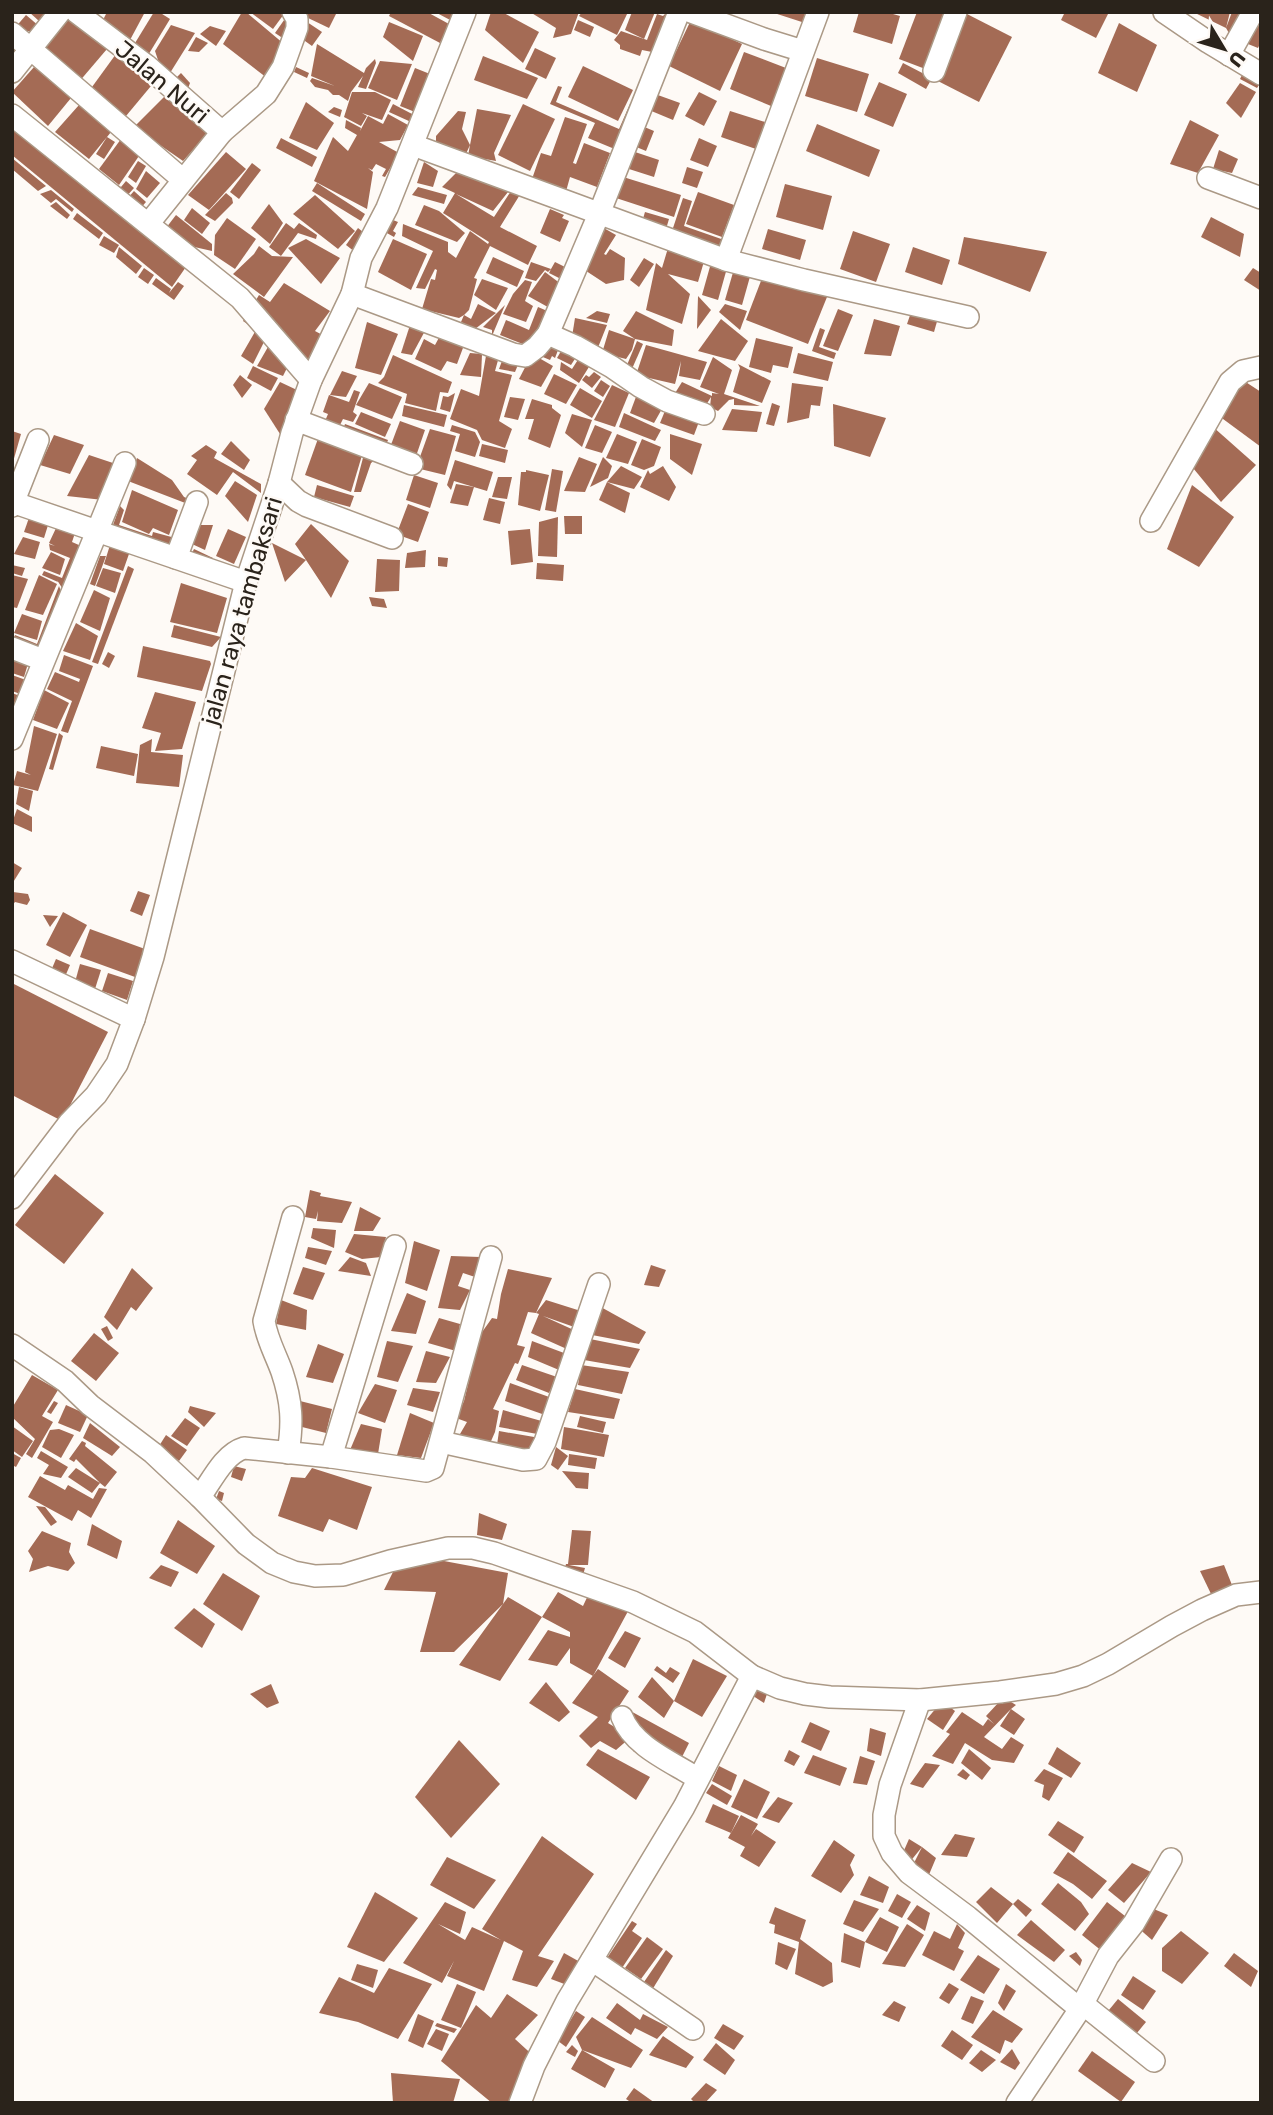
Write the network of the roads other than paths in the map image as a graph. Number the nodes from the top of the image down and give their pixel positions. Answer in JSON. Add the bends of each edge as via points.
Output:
{"nodes":[{"id":1,"x":60,"y":12,"type":"edge"},
{"id":2,"x":76,"y":12,"type":"edge"},
{"id":3,"x":293,"y":12,"type":"edge"},
{"id":4,"x":465,"y":12,"type":"edge"},
{"id":5,"x":679,"y":12,"type":"edge"},
{"id":6,"x":691,"y":12,"type":"edge"},
{"id":7,"x":818,"y":12,"type":"edge"},
{"id":8,"x":956,"y":12,"type":"edge"},
{"id":9,"x":1164,"y":12,"type":"edge"},
{"id":10,"x":1253,"y":12,"type":"edge"},
{"id":11,"x":12,"y":33,"type":"edge"},
{"id":12,"x":32,"y":49,"type":"junction"},
{"id":13,"x":803,"y":51,"type":"junction"},
{"id":14,"x":1229,"y":55,"type":"junction"},
{"id":15,"x":934,"y":71,"type":"dead end"},
{"id":16,"x":12,"y":72,"type":"edge"},
{"id":17,"x":1261,"y":74,"type":"edge"},
{"id":18,"x":12,"y":115,"type":"edge"},
{"id":19,"x":222,"y":132,"type":"junction"},
{"id":20,"x":413,"y":145,"type":"junction"},
{"id":21,"x":1208,"y":178,"type":"dead end"},
{"id":22,"x":182,"y":179,"type":"junction"},
{"id":23,"x":1261,"y":198,"type":"edge"},
{"id":24,"x":599,"y":214,"type":"junction"},
{"id":25,"x":149,"y":223,"type":"junction"},
{"id":26,"x":726,"y":260,"type":"junction"},
{"id":27,"x":352,"y":294,"type":"junction"},
{"id":28,"x":968,"y":317,"type":"dead end"},
{"id":29,"x":548,"y":334,"type":"junction"},
{"id":30,"x":1261,"y":367,"type":"edge"},
{"id":31,"x":311,"y":380,"type":"junction"},
{"id":32,"x":705,"y":414,"type":"dead end"},
{"id":33,"x":296,"y":420,"type":"junction"},
{"id":34,"x":38,"y":440,"type":"dead end"},
{"id":35,"x":125,"y":463,"type":"dead end"},
{"id":36,"x":412,"y":464,"type":"dead end"},
{"id":37,"x":279,"y":483,"type":"junction"},
{"id":38,"x":197,"y":502,"type":"dead end"},
{"id":39,"x":13,"y":503,"type":"edge"},
{"id":40,"x":1151,"y":521,"type":"dead end"},
{"id":41,"x":97,"y":531,"type":"junction"},
{"id":42,"x":392,"y":538,"type":"dead end"},
{"id":43,"x":176,"y":558,"type":"junction"},
{"id":44,"x":246,"y":582,"type":"junction"},
{"id":45,"x":12,"y":648,"type":"edge"},
{"id":46,"x":43,"y":660,"type":"junction"},
{"id":47,"x":12,"y":739,"type":"edge"},
{"id":48,"x":12,"y":961,"type":"edge"},
{"id":49,"x":134,"y":1019,"type":"junction"},
{"id":50,"x":12,"y":1198,"type":"edge"},
{"id":51,"x":293,"y":1217,"type":"dead end"},
{"id":52,"x":395,"y":1246,"type":"dead end"},
{"id":53,"x":491,"y":1256,"type":"dead end"},
{"id":54,"x":599,"y":1284,"type":"dead end"},
{"id":55,"x":12,"y":1345,"type":"edge"},
{"id":56,"x":441,"y":1442,"type":"junction"},
{"id":57,"x":288,"y":1453,"type":"junction"},
{"id":58,"x":331,"y":1457,"type":"junction"},
{"id":59,"x":200,"y":1497,"type":"junction"},
{"id":60,"x":1261,"y":1592,"type":"edge"},
{"id":61,"x":752,"y":1676,"type":"junction"},
{"id":62,"x":920,"y":1700,"type":"junction"},
{"id":63,"x":622,"y":1717,"type":"dead end"},
{"id":64,"x":698,"y":1778,"type":"junction"},
{"id":65,"x":1171,"y":1859,"type":"dead end"},
{"id":66,"x":592,"y":1960,"type":"junction"},
{"id":67,"x":1081,"y":2006,"type":"junction"},
{"id":68,"x":694,"y":2029,"type":"dead end"},
{"id":69,"x":1154,"y":2061,"type":"dead end"},
{"id":70,"x":520,"y":2103,"type":"edge"},
{"id":71,"x":1017,"y":2103,"type":"edge"}],
"edges":[{"from":1,"to":12,"type":"street"},
{"from":2,"to":19,"type":"street","name":"Jalan Nuri","via":[[146,65]]},
{"from":3,"to":19,"type":"street","via":[[297,28],[283,67],[266,94]]},
{"from":4,"to":20,"type":"street","name":"jalan raya tambaksari"},
{"from":5,"to":24,"type":"street"},
{"from":6,"to":13,"type":"street"},
{"from":7,"to":13,"type":"street"},
{"from":8,"to":15,"type":"street"},
{"from":9,"to":14,"type":"street"},
{"from":10,"to":14,"type":"street"},
{"from":11,"to":12,"type":"street"},
{"from":12,"to":16,"type":"street"},
{"from":12,"to":22,"type":"street"},
{"from":13,"to":26,"type":"street"},
{"from":14,"to":17,"type":"street"},
{"from":18,"to":25,"type":"street"},
{"from":19,"to":22,"type":"street","name":"Jalan Nuri"},
{"from":20,"to":24,"type":"street"},
{"from":20,"to":27,"type":"street","name":"jalan raya tambaksari","via":[[361,258]]},
{"from":21,"to":23,"type":"street"},
{"from":22,"to":25,"type":"street","name":"Jalan Nuri"},
{"from":24,"to":26,"type":"street"},
{"from":24,"to":29,"type":"street"},
{"from":25,"to":31,"type":"street","via":[[240,298]]},
{"from":26,"to":28,"type":"street"},
{"from":27,"to":29,"type":"street","via":[[513,354],[525,356]]},
{"from":27,"to":31,"type":"street","name":"jalan raya tambaksari"},
{"from":29,"to":32,"type":"street","via":[[667,401]]},
{"from":30,"to":40,"type":"street","via":[[1243,371],[1230,382]]},
{"from":31,"to":33,"type":"street","name":"jalan raya tambaksari"},
{"from":33,"to":36,"type":"street"},
{"from":33,"to":37,"type":"street","name":"jalan raya tambaksari"},
{"from":34,"to":39,"type":"street"},
{"from":35,"to":41,"type":"street"},
{"from":37,"to":42,"type":"street","via":[[307,506]]},
{"from":37,"to":44,"type":"street","name":"jalan raya tambaksari"},
{"from":38,"to":43,"type":"street"},
{"from":39,"to":41,"type":"street"},
{"from":41,"to":43,"type":"street"},
{"from":41,"to":46,"type":"street"},
{"from":43,"to":44,"type":"street"},
{"from":44,"to":49,"type":"street","name":"jalan raya tambaksari"},
{"from":45,"to":46,"type":"street"},
{"from":46,"to":47,"type":"street"},
{"from":48,"to":49,"type":"street"},
{"from":49,"to":50,"type":"street","name":"jalan raya tambaksari","via":[[117,1064],[96,1095]]},
{"from":51,"to":57,"type":"street","via":[[264,1321],[290,1403]]},
{"from":52,"to":58,"type":"street"},
{"from":53,"to":56,"type":"street"},
{"from":54,"to":56,"type":"street","via":[[537,1459]]},
{"from":55,"to":59,"type":"street","via":[[65,1381]]},
{"from":56,"to":58,"type":"street","via":[[433,1468],[426,1471]]},
{"from":57,"to":58,"type":"street"},
{"from":57,"to":59,"type":"street","via":[[236,1451]]},
{"from":59,"to":61,"type":"street","via":[[246,1544],[294,1572],[343,1575],[448,1548],[484,1550],[633,1602],[695,1632]]},
{"from":60,"to":62,"type":"street","via":[[1236,1595],[1202,1610],[1083,1676],[1011,1691]]},
{"from":61,"to":62,"type":"street","via":[[805,1694]]},
{"from":61,"to":64,"type":"street"},
{"from":62,"to":67,"type":"street","via":[[884,1815],[884,1836],[891,1853],[909,1873]]},
{"from":63,"to":64,"type":"street","via":[[640,1741]]},
{"from":64,"to":66,"type":"street"},
{"from":65,"to":67,"type":"street"},
{"from":66,"to":68,"type":"street"},
{"from":66,"to":70,"type":"street","via":[[567,2001]]},
{"from":67,"to":69,"type":"street"},
{"from":67,"to":71,"type":"street"}]}
